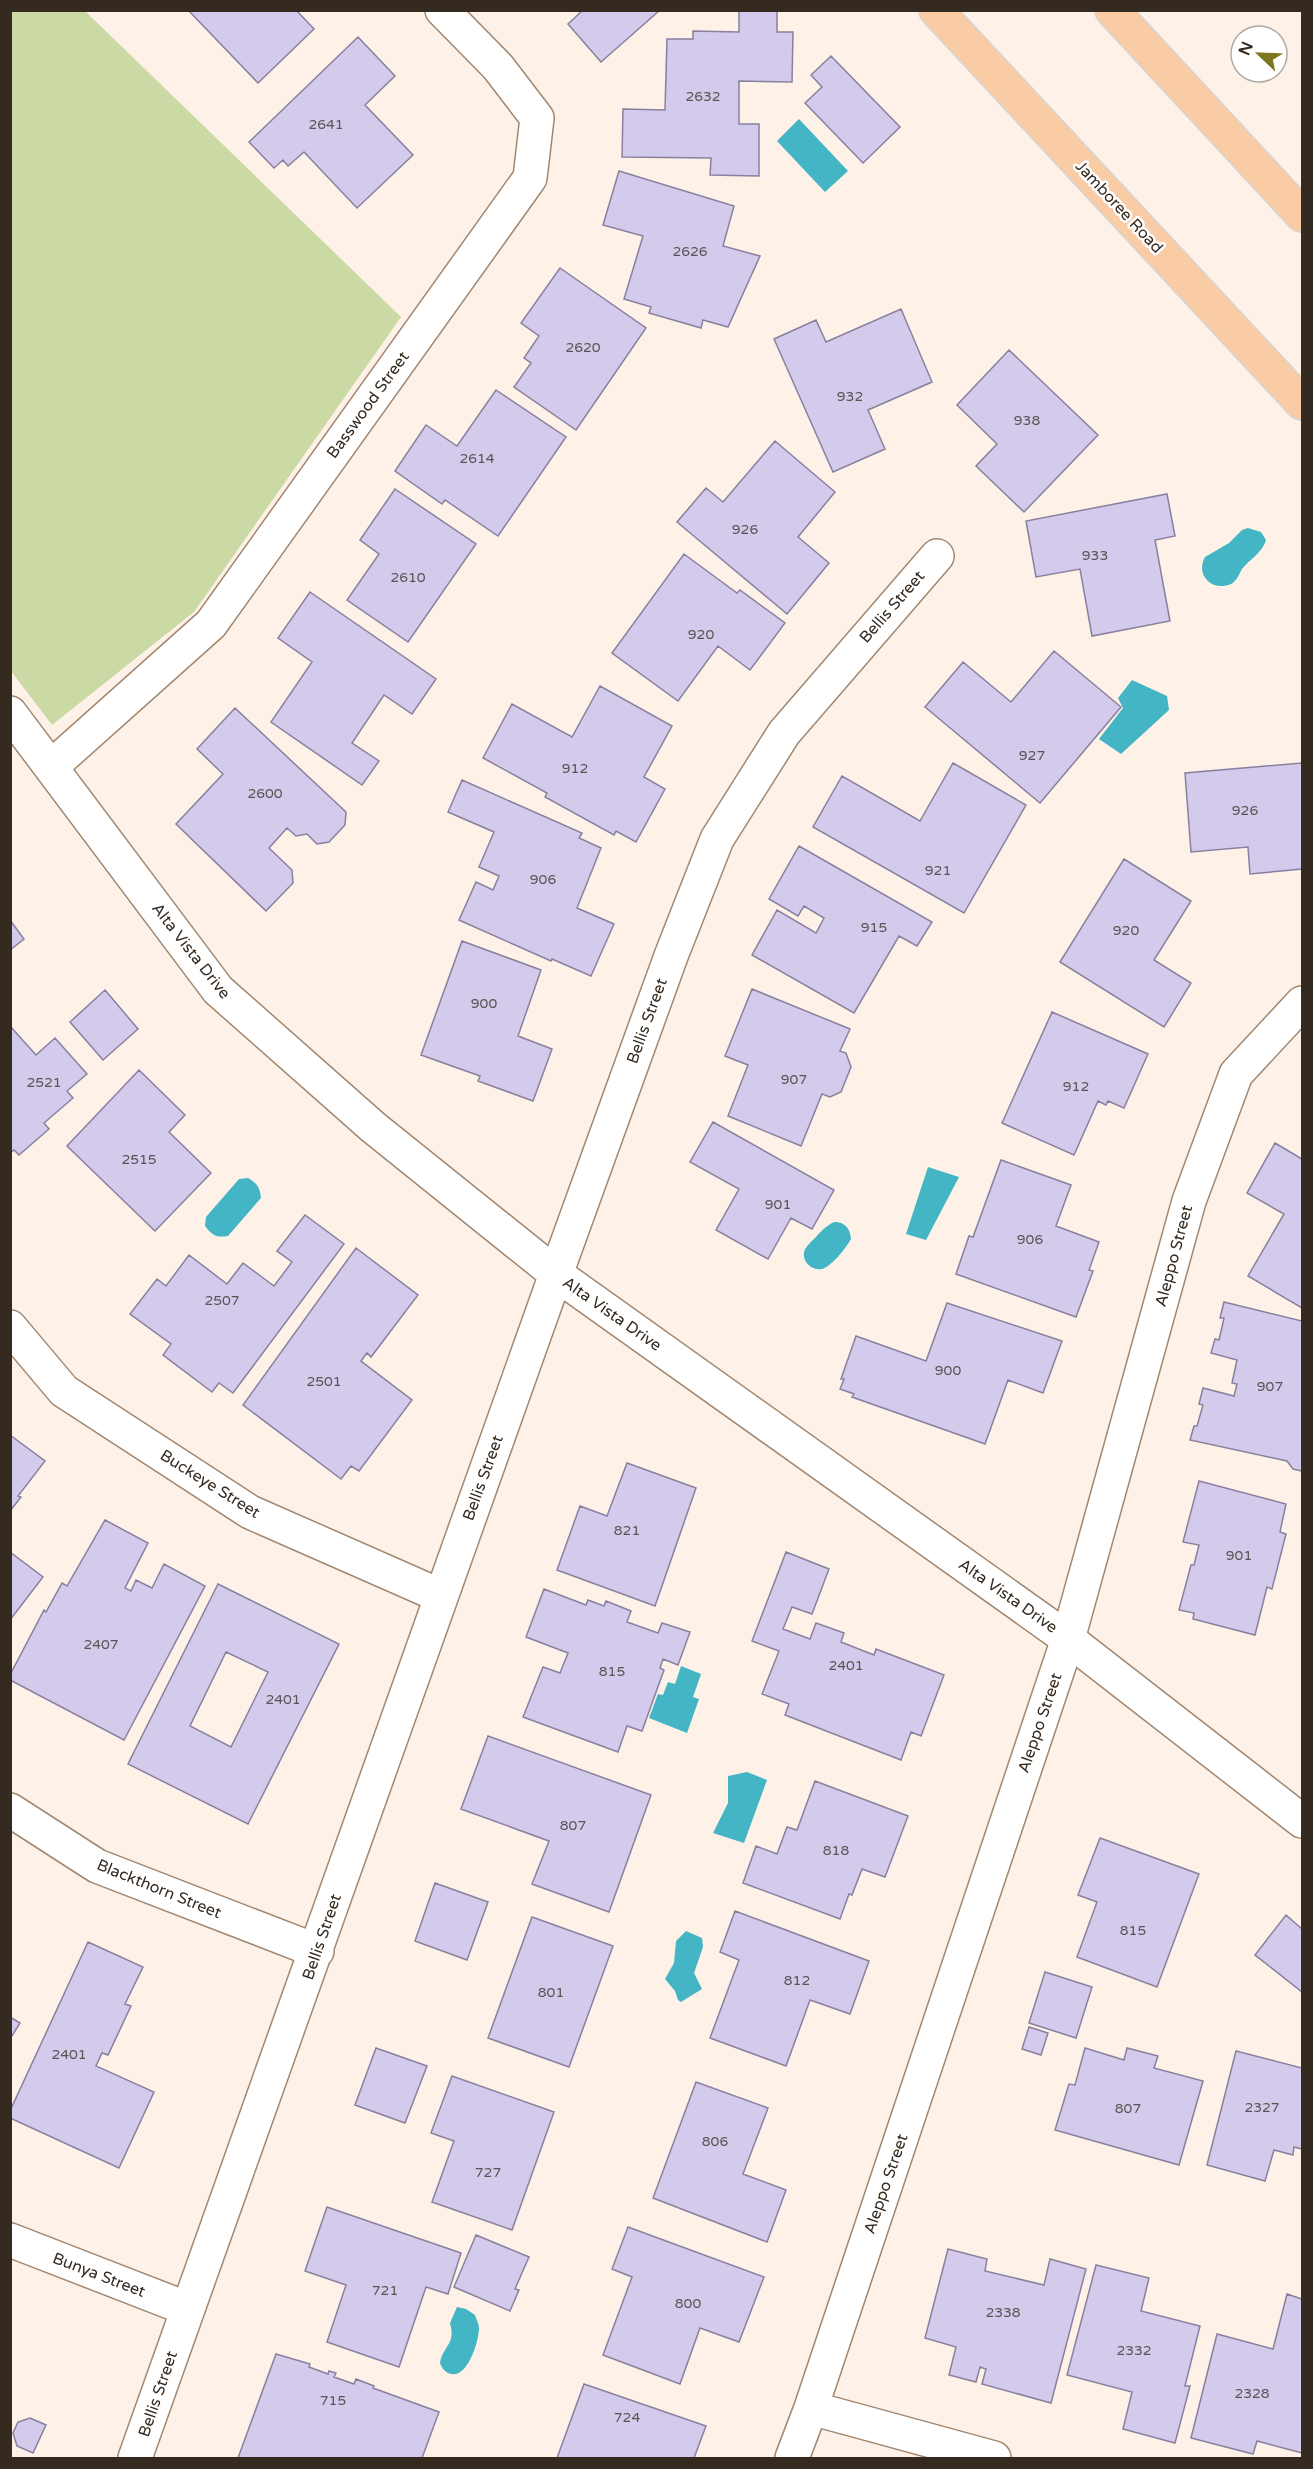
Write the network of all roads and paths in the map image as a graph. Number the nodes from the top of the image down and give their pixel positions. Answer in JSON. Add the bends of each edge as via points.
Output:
{"nodes":[{"id":1,"x":442,"y":10,"type":"edge"},
{"id":2,"x":936,"y":10,"type":"edge"},
{"id":3,"x":1112,"y":10,"type":"edge"},
{"id":4,"x":1302,"y":215,"type":"edge"},
{"id":5,"x":1302,"y":403,"type":"edge"},
{"id":6,"x":937,"y":556,"type":"dead end"},
{"id":7,"x":10,"y":713,"type":"edge"},
{"id":8,"x":51,"y":767,"type":"junction"},
{"id":9,"x":1302,"y":1003,"type":"edge"},
{"id":10,"x":556,"y":1275,"type":"junction"},
{"id":11,"x":10,"y":1328,"type":"edge"},
{"id":12,"x":441,"y":1596,"type":"junction"},
{"id":13,"x":1068,"y":1639,"type":"junction"},
{"id":14,"x":10,"y":1810,"type":"edge"},
{"id":15,"x":1302,"y":1821,"type":"edge"},
{"id":16,"x":317,"y":1951,"type":"junction"},
{"id":17,"x":10,"y":2240,"type":"edge"},
{"id":18,"x":188,"y":2309,"type":"junction"},
{"id":19,"x":811,"y":2408,"type":"junction"},
{"id":20,"x":135,"y":2458,"type":"edge"},
{"id":21,"x":792,"y":2458,"type":"edge"},
{"id":22,"x":994,"y":2458,"type":"edge"}],
"edges":[{"from":1,"to":8,"type":"street","name":"Basswood Street","via":[[498,68],[537,118],[530,178],[211,624]]},
{"from":2,"to":5,"type":"main road","name":"Jamboree Road"},
{"from":3,"to":4,"type":"main road"},
{"from":6,"to":10,"type":"street","name":"Bellis Street","via":[[783,733],[717,839]]},
{"from":7,"to":8,"type":"street","name":"Alta Vista Drive"},
{"from":8,"to":10,"type":"street","name":"Alta Vista Drive","via":[[218,990],[373,1128]]},
{"from":9,"to":13,"type":"street","name":"Aleppo Street","via":[[1236,1074],[1193,1190]]},
{"from":10,"to":12,"type":"street","name":"Bellis Street"},
{"from":10,"to":13,"type":"street","name":"Alta Vista Drive"},
{"from":11,"to":12,"type":"street","name":"Buckeye Street","via":[[64,1391],[250,1512]]},
{"from":12,"to":16,"type":"street","name":"Bellis Street"},
{"from":13,"to":15,"type":"street","name":"Alta Vista Drive"},
{"from":13,"to":19,"type":"street","name":"Aleppo Street"},
{"from":14,"to":16,"type":"street","name":"Blackthorn Street","via":[[97,1866]]},
{"from":16,"to":18,"type":"street","name":"Bellis Street"},
{"from":17,"to":18,"type":"street","name":"Bunya Street"},
{"from":18,"to":20,"type":"street","name":"Bellis Street"},
{"from":19,"to":21,"type":"street","name":"Aleppo Street"},
{"from":19,"to":22,"type":"street"}]}
